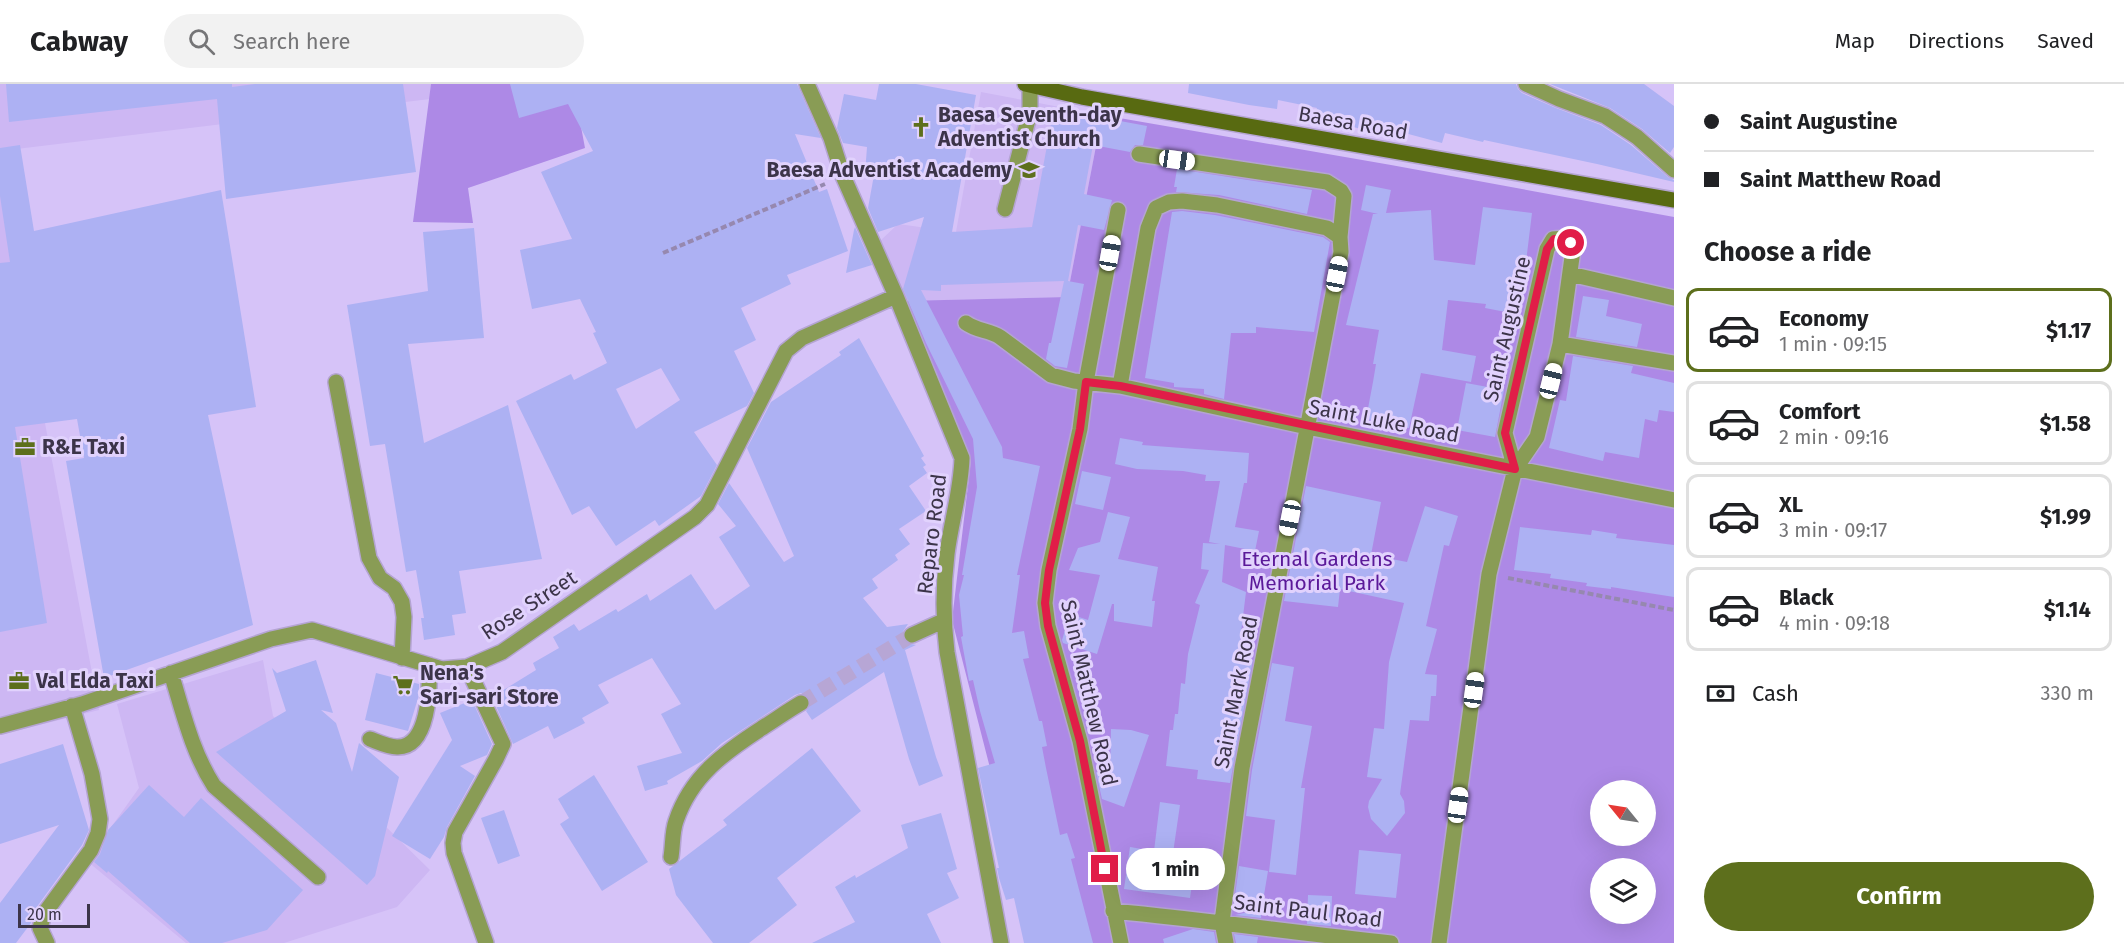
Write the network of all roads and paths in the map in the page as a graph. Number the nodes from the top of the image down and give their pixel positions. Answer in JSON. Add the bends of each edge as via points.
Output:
{"nodes":[{"id":1,"x":807,"y":84,"type":"edge"},
{"id":2,"x":1527,"y":84,"type":"edge"},
{"id":3,"x":1028,"y":85,"type":"edge"},
{"id":4,"x":1552,"y":89,"type":"edge"},
{"id":5,"x":1139,"y":154,"type":"dead end"},
{"id":6,"x":1674,"y":170,"type":"edge"},
{"id":7,"x":843,"y":176,"type":"junction"},
{"id":8,"x":1674,"y":200,"type":"edge"},
{"id":9,"x":1005,"y":209,"type":"dead end"},
{"id":10,"x":1118,"y":210,"type":"dead end"},
{"id":11,"x":1340,"y":237,"type":"junction"},
{"id":12,"x":663,"y":253,"type":"dead end"},
{"id":13,"x":1570,"y":274,"type":"junction"},
{"id":14,"x":896,"y":296,"type":"junction"},
{"id":15,"x":1674,"y":298,"type":"edge"},
{"id":16,"x":966,"y":323,"type":"dead end"},
{"id":17,"x":1560,"y":344,"type":"junction"},
{"id":18,"x":1674,"y":363,"type":"edge"},
{"id":19,"x":336,"y":382,"type":"dead end"},
{"id":20,"x":1086,"y":382,"type":"junction"},
{"id":21,"x":1120,"y":386,"type":"junction"},
{"id":22,"x":1307,"y":427,"type":"junction"},
{"id":23,"x":1515,"y":469,"type":"junction"},
{"id":24,"x":1674,"y":500,"type":"edge"},
{"id":25,"x":1489,"y":574,"type":"junction"},
{"id":26,"x":1674,"y":610,"type":"edge"},
{"id":27,"x":943,"y":621,"type":"junction"},
{"id":28,"x":912,"y":635,"type":"tunnel mouth"},
{"id":29,"x":402,"y":658,"type":"junction"},
{"id":30,"x":429,"y":665,"type":"junction"},
{"id":31,"x":467,"y":667,"type":"junction"},
{"id":32,"x":171,"y":673,"type":"junction"},
{"id":33,"x":801,"y":703,"type":"tunnel mouth"},
{"id":34,"x":72,"y":706,"type":"junction"},
{"id":35,"x":0,"y":726,"type":"edge"},
{"id":36,"x":370,"y":739,"type":"dead end"},
{"id":37,"x":671,"y":857,"type":"dead end"},
{"id":38,"x":318,"y":876,"type":"dead end"},
{"id":39,"x":1113,"y":911,"type":"junction"},
{"id":40,"x":1221,"y":922,"type":"junction"},
{"id":41,"x":46,"y":943,"type":"edge"},
{"id":42,"x":486,"y":943,"type":"edge"},
{"id":43,"x":1001,"y":943,"type":"edge"},
{"id":44,"x":1121,"y":943,"type":"edge"},
{"id":45,"x":1226,"y":943,"type":"edge"},
{"id":46,"x":1391,"y":943,"type":"edge"},
{"id":47,"x":1439,"y":943,"type":"edge"}],
"edges":[{"from":1,"to":7,"type":"street","name":"Reparo Road"},
{"from":2,"to":4,"type":"street"},
{"from":3,"to":8,"type":"main road","name":"Baesa Road"},
{"from":3,"to":9,"type":"street","via":[[1030,112]]},
{"from":4,"to":6,"type":"street","via":[[1559,99],[1605,116]]},
{"from":5,"to":11,"type":"street","name":"Saint Mark Road","via":[[1326,182],[1344,196]]},
{"from":7,"to":12,"type":"path"},
{"from":7,"to":14,"type":"street","name":"Reparo Road"},
{"from":10,"to":20,"type":"street","name":"Saint Matthew Road"},
{"from":11,"to":21,"type":"street","via":[[1327,228],[1217,206],[1168,201],[1156,208],[1148,228]]},
{"from":11,"to":22,"type":"street","name":"Saint Mark Road","via":[[1341,252]]},
{"from":13,"to":15,"type":"street"},
{"from":13,"to":17,"type":"street","name":"Saint Augustine"},
{"from":13,"to":23,"type":"street","name":"Saint Augustine","via":[[1571,243],[1554,239],[1547,249],[1505,433]]},
{"from":14,"to":27,"type":"street","name":"Reparo Road","via":[[962,458],[947,556]]},
{"from":14,"to":31,"type":"street","name":"Rose Street","via":[[802,338],[786,351],[717,488],[695,517],[502,652]]},
{"from":16,"to":20,"type":"street","name":"Saint Luke Road","via":[[976,330],[993,332],[1051,375]]},
{"from":17,"to":18,"type":"street"},
{"from":17,"to":23,"type":"street","name":"Saint Augustine","via":[[1537,437]]},
{"from":19,"to":29,"type":"street","via":[[369,558],[380,578],[394,588],[402,602]]},
{"from":20,"to":21,"type":"street","name":"Saint Luke Road"},
{"from":20,"to":39,"type":"street","name":"Saint Matthew Road","via":[[1045,603],[1080,741]]},
{"from":21,"to":22,"type":"street","name":"Saint Luke Road"},
{"from":22,"to":23,"type":"street","name":"Saint Luke Road"},
{"from":22,"to":40,"type":"street","name":"Saint Mark Road","via":[[1242,768]]},
{"from":23,"to":24,"type":"street","name":"Saint Luke Road"},
{"from":23,"to":25,"type":"street"},
{"from":25,"to":26,"type":"path"},
{"from":25,"to":47,"type":"street"},
{"from":27,"to":28,"type":"street"},
{"from":27,"to":43,"type":"street","name":"Reparo Road"},
{"from":29,"to":30,"type":"street","name":"Rose Street"},
{"from":29,"to":32,"type":"street","name":"Rose Street","via":[[312,630],[271,639]]},
{"from":30,"to":31,"type":"street","name":"Rose Street","via":[[442,669]]},
{"from":30,"to":36,"type":"street","via":[[430,684],[421,733],[412,743],[397,747]]},
{"from":31,"to":42,"type":"street","via":[[503,744],[455,832],[453,843]]},
{"from":32,"to":34,"type":"street","name":"Rose Street"},
{"from":32,"to":38,"type":"street","via":[[192,741],[214,786]]},
{"from":33,"to":37,"type":"street","via":[[727,751],[697,780],[675,822]]},
{"from":34,"to":35,"type":"street","name":"Rose Street"},
{"from":34,"to":41,"type":"street","via":[[92,774],[100,819],[91,850],[44,914],[40,928]]},
{"from":39,"to":40,"type":"street","name":"Saint Paul Road"},
{"from":39,"to":44,"type":"street","name":"Saint Matthew Road"},
{"from":40,"to":45,"type":"street","name":"Saint Mark Road"},
{"from":40,"to":46,"type":"street","name":"Saint Paul Road"}]}
